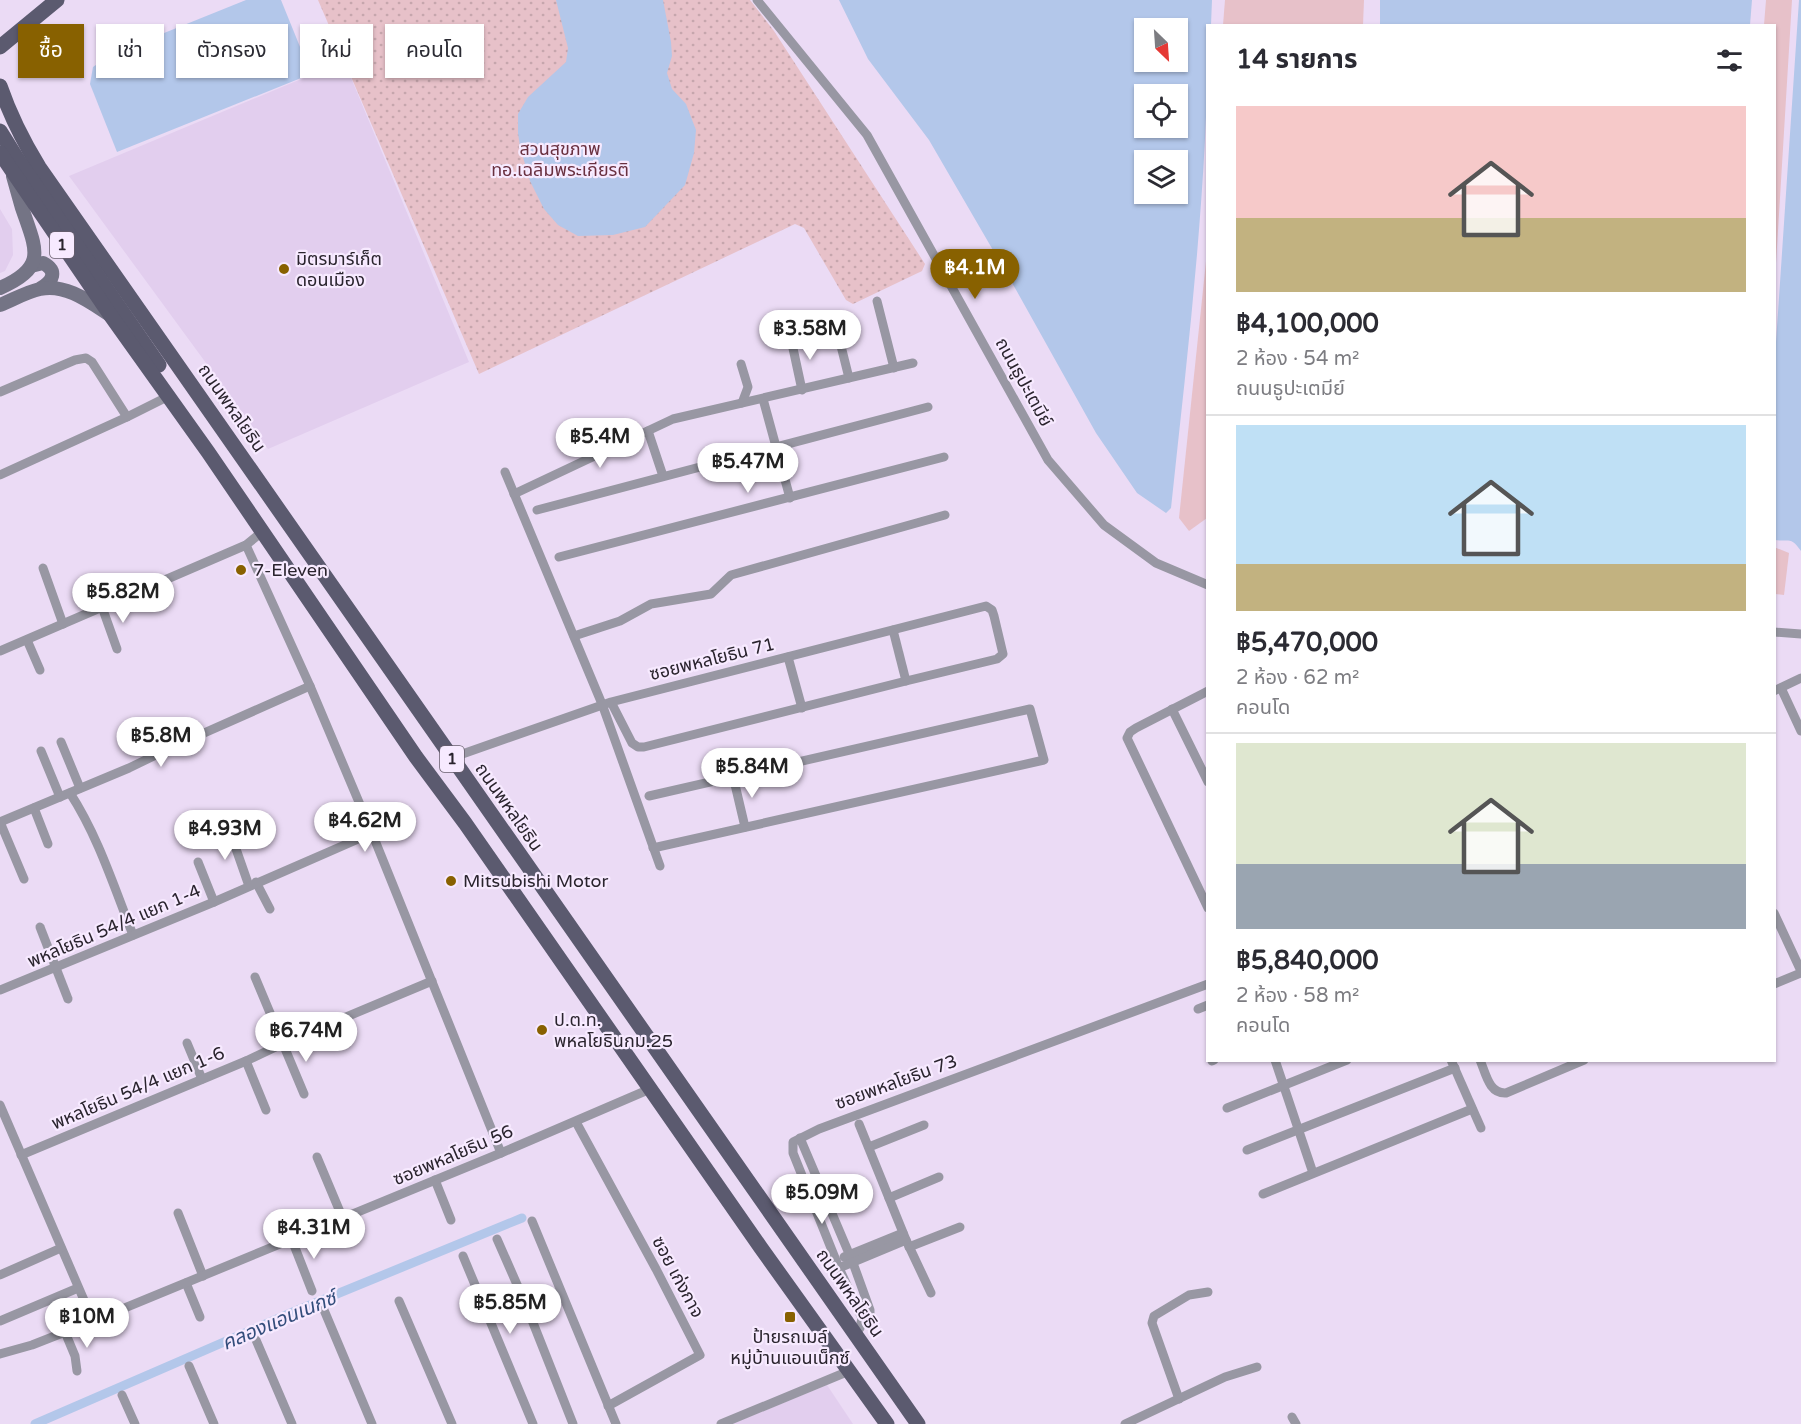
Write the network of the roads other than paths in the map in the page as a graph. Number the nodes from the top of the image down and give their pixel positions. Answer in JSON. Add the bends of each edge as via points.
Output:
{"nodes":[{"id":1,"x":57,"y":0,"type":"edge"},
{"id":2,"x":757,"y":0,"type":"edge"},
{"id":3,"x":0,"y":47,"type":"edge"},
{"id":4,"x":0,"y":86,"type":"edge"},
{"id":5,"x":0,"y":130,"type":"edge"},
{"id":6,"x":0,"y":153,"type":"edge"},
{"id":7,"x":13,"y":174,"type":"junction"},
{"id":8,"x":31,"y":266,"type":"junction"},
{"id":9,"x":0,"y":288,"type":"edge"},
{"id":10,"x":41,"y":288,"type":"junction"},
{"id":11,"x":877,"y":301,"type":"dead end"},
{"id":12,"x":0,"y":306,"type":"edge"},
{"id":13,"x":111,"y":316,"type":"junction"},
{"id":14,"x":834,"y":318,"type":"dead end"},
{"id":15,"x":791,"y":339,"type":"dead end"},
{"id":16,"x":913,"y":363,"type":"dead end"},
{"id":17,"x":741,"y":364,"type":"dead end"},
{"id":18,"x":894,"y":368,"type":"junction"},
{"id":19,"x":849,"y":378,"type":"junction"},
{"id":20,"x":802,"y":390,"type":"junction"},
{"id":21,"x":0,"y":392,"type":"edge"},
{"id":22,"x":169,"y":396,"type":"junction"},
{"id":23,"x":763,"y":399,"type":"junction"},
{"id":24,"x":742,"y":403,"type":"junction"},
{"id":25,"x":928,"y":407,"type":"dead end"},
{"id":26,"x":127,"y":417,"type":"junction"},
{"id":27,"x":648,"y":431,"type":"junction"},
{"id":28,"x":193,"y":432,"type":"junction"},
{"id":29,"x":776,"y":447,"type":"junction"},
{"id":30,"x":944,"y":457,"type":"dead end"},
{"id":31,"x":505,"y":472,"type":"dead end"},
{"id":32,"x":0,"y":475,"type":"edge"},
{"id":33,"x":663,"y":476,"type":"junction"},
{"id":34,"x":514,"y":494,"type":"junction"},
{"id":35,"x":790,"y":498,"type":"junction"},
{"id":36,"x":537,"y":510,"type":"dead end"},
{"id":37,"x":945,"y":515,"type":"dead end"},
{"id":38,"x":285,"y":520,"type":"junction"},
{"id":39,"x":262,"y":532,"type":"junction"},
{"id":40,"x":246,"y":545,"type":"junction"},
{"id":41,"x":559,"y":557,"type":"dead end"},
{"id":42,"x":44,"y":568,"type":"dead end"},
{"id":43,"x":1206,"y":584,"type":"edge"},
{"id":44,"x":102,"y":607,"type":"junction"},
{"id":45,"x":63,"y":624,"type":"junction"},
{"id":46,"x":893,"y":630,"type":"junction"},
{"id":47,"x":1776,"y":632,"type":"edge"},
{"id":48,"x":1801,"y":634,"type":"edge"},
{"id":49,"x":574,"y":636,"type":"junction"},
{"id":50,"x":27,"y":640,"type":"junction"},
{"id":51,"x":117,"y":650,"type":"dead end"},
{"id":52,"x":0,"y":651,"type":"edge"},
{"id":53,"x":788,"y":657,"type":"junction"},
{"id":54,"x":40,"y":670,"type":"dead end"},
{"id":55,"x":1801,"y":678,"type":"edge"},
{"id":56,"x":906,"y":681,"type":"junction"},
{"id":57,"x":310,"y":686,"type":"junction"},
{"id":58,"x":1778,"y":689,"type":"edge"},
{"id":59,"x":1206,"y":692,"type":"edge"},
{"id":60,"x":607,"y":703,"type":"junction"},
{"id":61,"x":802,"y":708,"type":"junction"},
{"id":62,"x":1172,"y":710,"type":"junction"},
{"id":63,"x":1801,"y":731,"type":"edge"},
{"id":64,"x":61,"y":742,"type":"dead end"},
{"id":65,"x":41,"y":751,"type":"dead end"},
{"id":66,"x":451,"y":758,"type":"junction"},
{"id":67,"x":733,"y":776,"type":"junction"},
{"id":68,"x":1206,"y":778,"type":"edge"},
{"id":69,"x":75,"y":790,"type":"junction"},
{"id":70,"x":649,"y":796,"type":"dead end"},
{"id":71,"x":60,"y":797,"type":"junction"},
{"id":72,"x":34,"y":808,"type":"junction"},
{"id":73,"x":228,"y":826,"type":"dead end"},
{"id":74,"x":745,"y":827,"type":"junction"},
{"id":75,"x":372,"y":833,"type":"junction"},
{"id":76,"x":48,"y":844,"type":"dead end"},
{"id":77,"x":653,"y":848,"type":"junction"},
{"id":78,"x":198,"y":862,"type":"dead end"},
{"id":79,"x":660,"y":866,"type":"dead end"},
{"id":80,"x":24,"y":879,"type":"dead end"},
{"id":81,"x":253,"y":884,"type":"junction"},
{"id":82,"x":214,"y":902,"type":"junction"},
{"id":83,"x":1206,"y":905,"type":"edge"},
{"id":84,"x":270,"y":909,"type":"dead end"},
{"id":85,"x":1777,"y":925,"type":"edge"},
{"id":86,"x":40,"y":927,"type":"dead end"},
{"id":87,"x":133,"y":935,"type":"junction"},
{"id":88,"x":55,"y":968,"type":"junction"},
{"id":89,"x":1801,"y":972,"type":"edge"},
{"id":90,"x":255,"y":977,"type":"dead end"},
{"id":91,"x":432,"y":981,"type":"junction"},
{"id":92,"x":1776,"y":983,"type":"edge"},
{"id":93,"x":1206,"y":985,"type":"edge"},
{"id":94,"x":0,"y":990,"type":"edge"},
{"id":95,"x":68,"y":999,"type":"dead end"},
{"id":96,"x":187,"y":1043,"type":"dead end"},
{"id":97,"x":284,"y":1043,"type":"junction"},
{"id":98,"x":246,"y":1061,"type":"junction"},
{"id":99,"x":1276,"y":1062,"type":"edge"},
{"id":100,"x":1342,"y":1062,"type":"edge"},
{"id":101,"x":1481,"y":1062,"type":"edge"},
{"id":102,"x":1579,"y":1062,"type":"edge"},
{"id":103,"x":1453,"y":1064,"type":"edge"},
{"id":104,"x":202,"y":1080,"type":"junction"},
{"id":105,"x":1284,"y":1087,"type":"junction"},
{"id":106,"x":650,"y":1089,"type":"junction"},
{"id":107,"x":304,"y":1094,"type":"dead end"},
{"id":108,"x":688,"y":1095,"type":"junction"},
{"id":109,"x":0,"y":1105,"type":"edge"},
{"id":110,"x":1227,"y":1108,"type":"dead end"},
{"id":111,"x":1472,"y":1109,"type":"junction"},
{"id":112,"x":266,"y":1110,"type":"dead end"},
{"id":113,"x":668,"y":1114,"type":"junction"},
{"id":114,"x":576,"y":1122,"type":"junction"},
{"id":115,"x":859,"y":1124,"type":"dead end"},
{"id":116,"x":924,"y":1125,"type":"dead end"},
{"id":117,"x":1480,"y":1128,"type":"dead end"},
{"id":118,"x":1297,"y":1130,"type":"junction"},
{"id":119,"x":800,"y":1138,"type":"junction"},
{"id":120,"x":869,"y":1147,"type":"junction"},
{"id":121,"x":1247,"y":1150,"type":"dead end"},
{"id":122,"x":501,"y":1153,"type":"junction"},
{"id":123,"x":21,"y":1155,"type":"junction"},
{"id":124,"x":317,"y":1157,"type":"dead end"},
{"id":125,"x":1313,"y":1173,"type":"junction"},
{"id":126,"x":939,"y":1177,"type":"dead end"},
{"id":127,"x":435,"y":1180,"type":"junction"},
{"id":128,"x":1263,"y":1194,"type":"dead end"},
{"id":129,"x":889,"y":1198,"type":"junction"},
{"id":130,"x":178,"y":1213,"type":"dead end"},
{"id":131,"x":343,"y":1219,"type":"junction"},
{"id":132,"x":451,"y":1220,"type":"dead end"},
{"id":133,"x":532,"y":1221,"type":"dead end"},
{"id":134,"x":960,"y":1227,"type":"dead end"},
{"id":135,"x":497,"y":1239,"type":"dead end"},
{"id":136,"x":292,"y":1240,"type":"junction"},
{"id":137,"x":906,"y":1240,"type":"junction"},
{"id":138,"x":61,"y":1248,"type":"junction"},
{"id":139,"x":463,"y":1256,"type":"dead end"},
{"id":140,"x":851,"y":1259,"type":"junction"},
{"id":141,"x":838,"y":1264,"type":"junction"},
{"id":142,"x":0,"y":1275,"type":"edge"},
{"id":143,"x":203,"y":1276,"type":"junction"},
{"id":144,"x":186,"y":1283,"type":"junction"},
{"id":145,"x":78,"y":1288,"type":"junction"},
{"id":146,"x":312,"y":1291,"type":"dead end"},
{"id":147,"x":1208,"y":1292,"type":"dead end"},
{"id":148,"x":931,"y":1293,"type":"dead end"},
{"id":149,"x":399,"y":1301,"type":"dead end"},
{"id":150,"x":324,"y":1310,"type":"dead end"},
{"id":151,"x":200,"y":1317,"type":"dead end"},
{"id":152,"x":862,"y":1318,"type":"junction"},
{"id":153,"x":0,"y":1321,"type":"edge"},
{"id":154,"x":93,"y":1321,"type":"junction"},
{"id":155,"x":65,"y":1332,"type":"junction"},
{"id":156,"x":854,"y":1334,"type":"junction"},
{"id":157,"x":256,"y":1340,"type":"dead end"},
{"id":158,"x":0,"y":1354,"type":"edge"},
{"id":159,"x":189,"y":1366,"type":"dead end"},
{"id":160,"x":1257,"y":1367,"type":"dead end"},
{"id":161,"x":76,"y":1371,"type":"dead end"},
{"id":162,"x":849,"y":1371,"type":"junction"},
{"id":163,"x":122,"y":1395,"type":"dead end"},
{"id":164,"x":1179,"y":1399,"type":"junction"},
{"id":165,"x":608,"y":1406,"type":"junction"},
{"id":166,"x":135,"y":1424,"type":"edge"},
{"id":167,"x":214,"y":1424,"type":"edge"},
{"id":168,"x":292,"y":1424,"type":"edge"},
{"id":169,"x":372,"y":1424,"type":"edge"},
{"id":170,"x":452,"y":1424,"type":"edge"},
{"id":171,"x":533,"y":1424,"type":"edge"},
{"id":172,"x":573,"y":1424,"type":"edge"},
{"id":173,"x":616,"y":1424,"type":"edge"},
{"id":174,"x":722,"y":1424,"type":"edge"},
{"id":175,"x":887,"y":1424,"type":"edge"},
{"id":176,"x":918,"y":1424,"type":"edge"},
{"id":177,"x":1125,"y":1424,"type":"edge"}],
"edges":[{"from":1,"to":3,"type":"main road"},
{"from":2,"to":43,"type":"street","name":"ถนนธูปะเตมีย์","via":[[867,135],[1048,460],[1104,525],[1156,562]]},
{"from":4,"to":38,"type":"main road","name":"ถนนพหลโยธิน","number":"1","via":[[17,130],[39,167]]},
{"from":5,"to":28,"type":"main road","via":[[176,390]]},
{"from":6,"to":7,"type":"main road","number":"1"},
{"from":7,"to":8,"type":"main road","via":[[34,244]]},
{"from":7,"to":13,"type":"main road","number":"1"},
{"from":8,"to":9,"type":"main road","via":[[18,280]]},
{"from":8,"to":10,"type":"main road","via":[[43,263],[51,269],[51,281]]},
{"from":10,"to":12,"type":"main road"},
{"from":10,"to":13,"type":"main road","via":[[71,293]]},
{"from":11,"to":18,"type":"street"},
{"from":13,"to":22,"type":"main road","number":"1"},
{"from":14,"to":19,"type":"street"},
{"from":15,"to":20,"type":"street"},
{"from":16,"to":18,"type":"street"},
{"from":17,"to":24,"type":"street","via":[[748,387]]},
{"from":18,"to":19,"type":"street"},
{"from":19,"to":20,"type":"street"},
{"from":20,"to":23,"type":"street"},
{"from":21,"to":26,"type":"street","via":[[86,358]]},
{"from":22,"to":26,"type":"street"},
{"from":22,"to":28,"type":"main road","number":"1"},
{"from":23,"to":24,"type":"street"},
{"from":23,"to":29,"type":"street"},
{"from":24,"to":27,"type":"street","via":[[674,419]]},
{"from":25,"to":29,"type":"street"},
{"from":26,"to":32,"type":"street"},
{"from":27,"to":33,"type":"street"},
{"from":27,"to":34,"type":"street"},
{"from":28,"to":39,"type":"main road","number":"1"},
{"from":29,"to":33,"type":"street"},
{"from":29,"to":35,"type":"street"},
{"from":30,"to":35,"type":"street"},
{"from":31,"to":34,"type":"street"},
{"from":33,"to":36,"type":"street"},
{"from":34,"to":49,"type":"street"},
{"from":35,"to":41,"type":"street"},
{"from":37,"to":49,"type":"street","via":[[731,575],[711,594],[651,604],[620,621]]},
{"from":38,"to":39,"type":"main road"},
{"from":38,"to":66,"type":"main road","name":"ถนนพหลโยธิน","number":"1"},
{"from":39,"to":40,"type":"street"},
{"from":39,"to":106,"type":"main road","number":"1"},
{"from":40,"to":44,"type":"street"},
{"from":40,"to":57,"type":"street"},
{"from":42,"to":45,"type":"street"},
{"from":44,"to":45,"type":"street"},
{"from":44,"to":51,"type":"street"},
{"from":45,"to":50,"type":"street"},
{"from":46,"to":53,"type":"street","name":"ซอยพหลโยธิน 71"},
{"from":46,"to":56,"type":"street"},
{"from":46,"to":56,"type":"street","name":"ซอยพหลโยธิน 71","via":[[986,606],[994,616],[1002,656]]},
{"from":47,"to":48,"type":"street"},
{"from":49,"to":60,"type":"street"},
{"from":50,"to":52,"type":"street"},
{"from":50,"to":54,"type":"street"},
{"from":53,"to":60,"type":"street","name":"ซอยพหลโยธิน 71"},
{"from":53,"to":61,"type":"street"},
{"from":55,"to":58,"type":"street"},
{"from":56,"to":61,"type":"street"},
{"from":57,"to":69,"type":"street"},
{"from":57,"to":75,"type":"street"},
{"from":58,"to":63,"type":"street"},
{"from":59,"to":62,"type":"street"},
{"from":60,"to":61,"type":"street","via":[[638,747]]},
{"from":60,"to":66,"type":"street","name":"ซอยพหลโยธิน 71"},
{"from":60,"to":77,"type":"street"},
{"from":62,"to":68,"type":"street"},
{"from":62,"to":83,"type":"street","via":[[1130,732],[1127,738]]},
{"from":64,"to":69,"type":"street"},
{"from":65,"to":71,"type":"street"},
{"from":66,"to":108,"type":"main road","name":"ถนนพหลโยธิน","number":"1"},
{"from":67,"to":70,"type":"street"},
{"from":67,"to":74,"type":"street"},
{"from":67,"to":74,"type":"street","via":[[1030,709],[1044,760]]},
{"from":69,"to":71,"type":"street"},
{"from":69,"to":87,"type":"street"},
{"from":71,"to":72,"type":"street"},
{"from":72,"to":76,"type":"street"},
{"from":72,"to":80,"type":"street","via":[[0,822]]},
{"from":73,"to":81,"type":"street"},
{"from":74,"to":77,"type":"street"},
{"from":75,"to":81,"type":"street","name":"พหลโยธิน 54/4 แยก 1-4"},
{"from":75,"to":91,"type":"street"},
{"from":77,"to":79,"type":"street"},
{"from":78,"to":82,"type":"street"},
{"from":81,"to":82,"type":"street","name":"พหลโยธิน 54/4 แยก 1-4"},
{"from":81,"to":84,"type":"street"},
{"from":82,"to":87,"type":"street","name":"พหลโยธิน 54/4 แยก 1-4"},
{"from":85,"to":89,"type":"street"},
{"from":86,"to":88,"type":"street"},
{"from":87,"to":88,"type":"street","name":"พหลโยธิน 54/4 แยก 1-4"},
{"from":88,"to":94,"type":"street","name":"พหลโยธิน 54/4 แยก 1-4"},
{"from":88,"to":95,"type":"street"},
{"from":89,"to":92,"type":"street"},
{"from":90,"to":97,"type":"street"},
{"from":91,"to":97,"type":"street","name":"พหลโยธิน 54/4 แยก 1-6"},
{"from":91,"to":122,"type":"street"},
{"from":93,"to":119,"type":"street","name":"ซอยพหลโยธิน 73"},
{"from":96,"to":104,"type":"street"},
{"from":97,"to":98,"type":"street","name":"พหลโยธิน 54/4 แยก 1-6"},
{"from":97,"to":107,"type":"street"},
{"from":98,"to":104,"type":"street","name":"พหลโยธิน 54/4 แยก 1-6"},
{"from":98,"to":112,"type":"street"},
{"from":99,"to":105,"type":"street"},
{"from":100,"to":105,"type":"street"},
{"from":101,"to":102,"type":"street","via":[[1498,1094]]},
{"from":103,"to":111,"type":"street"},
{"from":103,"to":118,"type":"street"},
{"from":104,"to":123,"type":"street","name":"พหลโยธิน 54/4 แยก 1-6"},
{"from":105,"to":110,"type":"street"},
{"from":105,"to":118,"type":"street"},
{"from":106,"to":113,"type":"main road","number":"1"},
{"from":106,"to":114,"type":"street","name":"ซอยพหลโยธิน 56"},
{"from":108,"to":113,"type":"main road","via":[[673,1098]]},
{"from":108,"to":156,"type":"main road","name":"ถนนพหลโยธิน","number":"1"},
{"from":109,"to":123,"type":"street"},
{"from":111,"to":117,"type":"street"},
{"from":111,"to":125,"type":"street"},
{"from":113,"to":162,"type":"main road","number":"1"},
{"from":114,"to":122,"type":"street","name":"ซอยพหลโยธิน 56"},
{"from":114,"to":165,"type":"street","name":"ซอย เก่งกาจ","via":[[700,1355]]},
{"from":115,"to":120,"type":"street"},
{"from":116,"to":120,"type":"street"},
{"from":118,"to":121,"type":"street"},
{"from":118,"to":125,"type":"street"},
{"from":119,"to":140,"type":"street"},
{"from":119,"to":141,"type":"street","via":[[793,1142],[793,1153]]},
{"from":120,"to":129,"type":"street"},
{"from":122,"to":127,"type":"street","name":"ซอยพหลโยธิน 56"},
{"from":123,"to":138,"type":"street"},
{"from":124,"to":131,"type":"street"},
{"from":125,"to":128,"type":"street"},
{"from":126,"to":129,"type":"street"},
{"from":127,"to":131,"type":"street","name":"ซอยพหลโยธิน 56"},
{"from":127,"to":132,"type":"street"},
{"from":129,"to":137,"type":"street"},
{"from":130,"to":143,"type":"street"},
{"from":131,"to":136,"type":"street","name":"ซอยพหลโยธิน 56"},
{"from":133,"to":165,"type":"street"},
{"from":134,"to":137,"type":"street"},
{"from":135,"to":172,"type":"street"},
{"from":136,"to":143,"type":"street","name":"ซอยพหลโยธิน 56"},
{"from":136,"to":146,"type":"street"},
{"from":137,"to":140,"type":"street"},
{"from":137,"to":148,"type":"street"},
{"from":138,"to":142,"type":"street"},
{"from":138,"to":145,"type":"street"},
{"from":139,"to":171,"type":"street"},
{"from":140,"to":141,"type":"street"},
{"from":140,"to":152,"type":"street","via":[[870,1310]]},
{"from":141,"to":152,"type":"street"},
{"from":143,"to":144,"type":"street","name":"ซอยพหลโยธิน 56"},
{"from":144,"to":151,"type":"street"},
{"from":144,"to":154,"type":"street","name":"ซอยพหลโยธิน 56"},
{"from":145,"to":153,"type":"street"},
{"from":145,"to":154,"type":"street"},
{"from":147,"to":164,"type":"street","via":[[1189,1295],[1154,1316],[1152,1323]]},
{"from":149,"to":170,"type":"street"},
{"from":150,"to":169,"type":"street"},
{"from":152,"to":156,"type":"street"},
{"from":154,"to":155,"type":"street","name":"ซอยพหลโยธิน 56"},
{"from":155,"to":158,"type":"street","name":"ซอยพหลโยธิน 56"},
{"from":155,"to":161,"type":"street","via":[[77,1362]]},
{"from":156,"to":176,"type":"main road","name":"ถนนพหลโยธิน","number":"1"},
{"from":157,"to":168,"type":"street"},
{"from":159,"to":167,"type":"street"},
{"from":160,"to":164,"type":"street"},
{"from":162,"to":174,"type":"street"},
{"from":162,"to":175,"type":"main road","number":"1"},
{"from":163,"to":166,"type":"street"},
{"from":164,"to":177,"type":"street"},
{"from":165,"to":173,"type":"street"}]}
